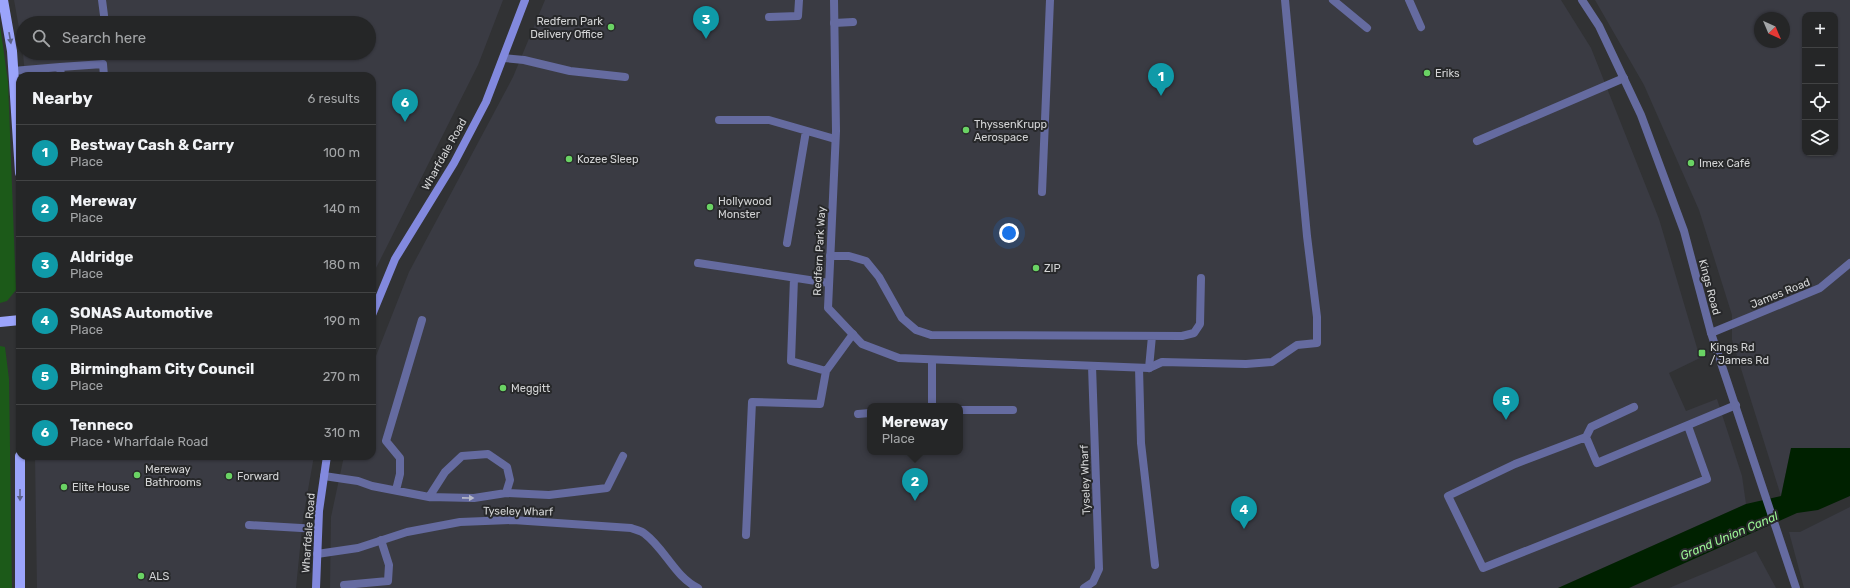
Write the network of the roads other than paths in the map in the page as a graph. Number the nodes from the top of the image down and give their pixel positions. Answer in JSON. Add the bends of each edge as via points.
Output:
{"nodes":[{"id":1,"x":102,"y":0,"type":"edge"},
{"id":2,"x":525,"y":0,"type":"edge"},
{"id":3,"x":799,"y":0,"type":"edge"},
{"id":4,"x":834,"y":0,"type":"edge"},
{"id":5,"x":1050,"y":0,"type":"edge"},
{"id":6,"x":1285,"y":0,"type":"edge"},
{"id":7,"x":1333,"y":0,"type":"edge"},
{"id":8,"x":1409,"y":0,"type":"edge"},
{"id":9,"x":1582,"y":0,"type":"edge"},
{"id":10,"x":2,"y":3,"type":"edge"},
{"id":11,"x":104,"y":16,"type":"edge"},
{"id":12,"x":769,"y":17,"type":"dead end"},
{"id":13,"x":853,"y":22,"type":"dead end"},
{"id":14,"x":834,"y":23,"type":"junction"},
{"id":15,"x":1368,"y":28,"type":"dead end"},
{"id":16,"x":1421,"y":28,"type":"dead end"},
{"id":17,"x":504,"y":58,"type":"junction"},
{"id":18,"x":60,"y":67,"type":"junction"},
{"id":19,"x":13,"y":70,"type":"junction"},
{"id":20,"x":61,"y":72,"type":"edge"},
{"id":21,"x":104,"y":72,"type":"edge"},
{"id":22,"x":625,"y":77,"type":"dead end"},
{"id":23,"x":1624,"y":78,"type":"junction"},
{"id":24,"x":16,"y":104,"type":"edge"},
{"id":25,"x":718,"y":120,"type":"dead end"},
{"id":26,"x":806,"y":131,"type":"junction"},
{"id":27,"x":835,"y":139,"type":"junction"},
{"id":28,"x":1477,"y":141,"type":"dead end"},
{"id":29,"x":1042,"y":192,"type":"dead end"},
{"id":30,"x":787,"y":243,"type":"dead end"},
{"id":31,"x":830,"y":256,"type":"junction"},
{"id":32,"x":698,"y":263,"type":"dead end"},
{"id":33,"x":1850,"y":263,"type":"edge"},
{"id":34,"x":794,"y":278,"type":"junction"},
{"id":35,"x":1201,"y":278,"type":"dead end"},
{"id":36,"x":829,"y":283,"type":"junction"},
{"id":37,"x":376,"y":305,"type":"edge"},
{"id":38,"x":16,"y":320,"type":"edge"},
{"id":39,"x":422,"y":320,"type":"dead end"},
{"id":40,"x":0,"y":322,"type":"edge"},
{"id":41,"x":1711,"y":333,"type":"junction"},
{"id":42,"x":852,"y":334,"type":"junction"},
{"id":43,"x":1152,"y":336,"type":"junction"},
{"id":44,"x":932,"y":360,"type":"junction"},
{"id":45,"x":1092,"y":366,"type":"junction"},
{"id":46,"x":1139,"y":368,"type":"junction"},
{"id":47,"x":1149,"y":368,"type":"junction"},
{"id":48,"x":826,"y":371,"type":"junction"},
{"id":49,"x":932,"y":403,"type":"edge"},
{"id":50,"x":1736,"y":405,"type":"junction"},
{"id":51,"x":1634,"y":407,"type":"dead end"},
{"id":52,"x":963,"y":410,"type":"edge"},
{"id":53,"x":1013,"y":410,"type":"dead end"},
{"id":54,"x":867,"y":413,"type":"edge"},
{"id":55,"x":858,"y":414,"type":"dead end"},
{"id":56,"x":1688,"y":426,"type":"junction"},
{"id":57,"x":1586,"y":437,"type":"junction"},
{"id":58,"x":624,"y":456,"type":"dead end"},
{"id":59,"x":20,"y":460,"type":"edge"},
{"id":60,"x":326,"y":460,"type":"edge"},
{"id":61,"x":324,"y":476,"type":"junction"},
{"id":62,"x":396,"y":490,"type":"junction"},
{"id":63,"x":506,"y":493,"type":"junction"},
{"id":64,"x":429,"y":497,"type":"junction"},
{"id":65,"x":248,"y":525,"type":"dead end"},
{"id":66,"x":318,"y":529,"type":"junction"},
{"id":67,"x":746,"y":535,"type":"dead end"},
{"id":68,"x":381,"y":540,"type":"junction"},
{"id":69,"x":317,"y":554,"type":"junction"},
{"id":70,"x":1154,"y":565,"type":"dead end"},
{"id":71,"x":344,"y":585,"type":"dead end"},
{"id":72,"x":694,"y":587,"type":"edge"},
{"id":73,"x":20,"y":588,"type":"edge"},
{"id":74,"x":316,"y":588,"type":"edge"},
{"id":75,"x":1084,"y":588,"type":"edge"},
{"id":76,"x":1796,"y":588,"type":"edge"}],
"edges":[{"from":1,"to":11,"type":"street"},
{"from":2,"to":17,"type":"main road","name":"Wharfdale Road"},
{"from":3,"to":12,"type":"street","via":[[798,16]]},
{"from":4,"to":14,"type":"street","name":"Redfern Park Way"},
{"from":5,"to":29,"type":"street"},
{"from":6,"to":47,"type":"street","name":"Redfern Park Way","via":[[1306,236],[1317,317],[1317,343],[1297,345],[1272,362],[1162,362]]},
{"from":7,"to":15,"type":"street"},
{"from":8,"to":16,"type":"street"},
{"from":9,"to":23,"type":"street","name":"Kings Road","via":[[1599,26]]},
{"from":10,"to":19,"type":"main road","one_way":true,"via":[[12,51]]},
{"from":13,"to":14,"type":"street"},
{"from":14,"to":27,"type":"street","name":"Redfern Park Way"},
{"from":17,"to":22,"type":"street","via":[[570,71]]},
{"from":17,"to":37,"type":"main road","name":"Wharfdale Road","via":[[486,102],[454,163],[395,259]]},
{"from":18,"to":19,"type":"street"},
{"from":18,"to":20,"type":"street"},
{"from":18,"to":21,"type":"street","via":[[103,64]]},
{"from":19,"to":24,"type":"main road"},
{"from":23,"to":28,"type":"street"},
{"from":23,"to":41,"type":"street","name":"Kings Road","via":[[1641,115],[1684,231]]},
{"from":25,"to":26,"type":"street","via":[[769,120]]},
{"from":26,"to":27,"type":"street"},
{"from":26,"to":30,"type":"street"},
{"from":27,"to":31,"type":"street","name":"Redfern Park Way"},
{"from":31,"to":36,"type":"street","name":"Redfern Park Way"},
{"from":31,"to":43,"type":"street","via":[[849,256],[866,261],[879,277],[902,318],[916,330],[931,335]]},
{"from":32,"to":34,"type":"street"},
{"from":33,"to":41,"type":"street","name":"James Road","via":[[1820,288]]},
{"from":34,"to":36,"type":"street"},
{"from":34,"to":48,"type":"street","via":[[791,362]]},
{"from":35,"to":43,"type":"street","via":[[1200,324],[1194,333],[1182,336]]},
{"from":36,"to":42,"type":"street","name":"Redfern Park Way","via":[[828,308]]},
{"from":38,"to":40,"type":"main road"},
{"from":39,"to":62,"type":"street","via":[[386,441],[400,458]]},
{"from":41,"to":50,"type":"street","name":"Kings Road"},
{"from":42,"to":44,"type":"street","name":"Redfern Park Way","via":[[862,344],[899,358]]},
{"from":42,"to":48,"type":"street"},
{"from":43,"to":47,"type":"street"},
{"from":44,"to":45,"type":"street","name":"Redfern Park Way"},
{"from":44,"to":49,"type":"street"},
{"from":45,"to":46,"type":"street","name":"Redfern Park Way"},
{"from":45,"to":75,"type":"street","name":"Tyseley Wharf","via":[[1099,569],[1093,582]]},
{"from":46,"to":47,"type":"street","name":"Redfern Park Way"},
{"from":46,"to":70,"type":"street","via":[[1141,443]]},
{"from":48,"to":67,"type":"street","via":[[820,404],[752,402]]},
{"from":50,"to":56,"type":"street"},
{"from":50,"to":76,"type":"street","name":"Kings Road"},
{"from":51,"to":57,"type":"street","via":[[1591,427]]},
{"from":52,"to":53,"type":"street"},
{"from":54,"to":55,"type":"street"},
{"from":56,"to":57,"type":"street","via":[[1597,463]]},
{"from":56,"to":57,"type":"street","via":[[1707,479],[1482,568],[1448,496],[1516,464]]},
{"from":58,"to":63,"type":"street","via":[[607,488],[549,495]]},
{"from":59,"to":73,"type":"main road","one_way":true},
{"from":60,"to":61,"type":"main road","name":"Wharfdale Road"},
{"from":61,"to":62,"type":"street"},
{"from":61,"to":66,"type":"main road","name":"Wharfdale Road"},
{"from":62,"to":64,"type":"street"},
{"from":64,"to":63,"type":"street","one_way":true,"via":[[474,498]]},
{"from":63,"to":64,"type":"street","via":[[510,480],[507,467],[488,454],[462,456],[445,472]]},
{"from":65,"to":66,"type":"street"},
{"from":66,"to":69,"type":"main road","name":"Wharfdale Road"},
{"from":68,"to":69,"type":"street","name":"Tyseley Wharf","via":[[358,548]]},
{"from":68,"to":71,"type":"street","via":[[389,565],[388,581]]},
{"from":68,"to":72,"type":"street","name":"Tyseley Wharf","via":[[407,532],[460,522],[514,520],[631,528],[644,533]]},
{"from":69,"to":74,"type":"main road","name":"Wharfdale Road"}]}
